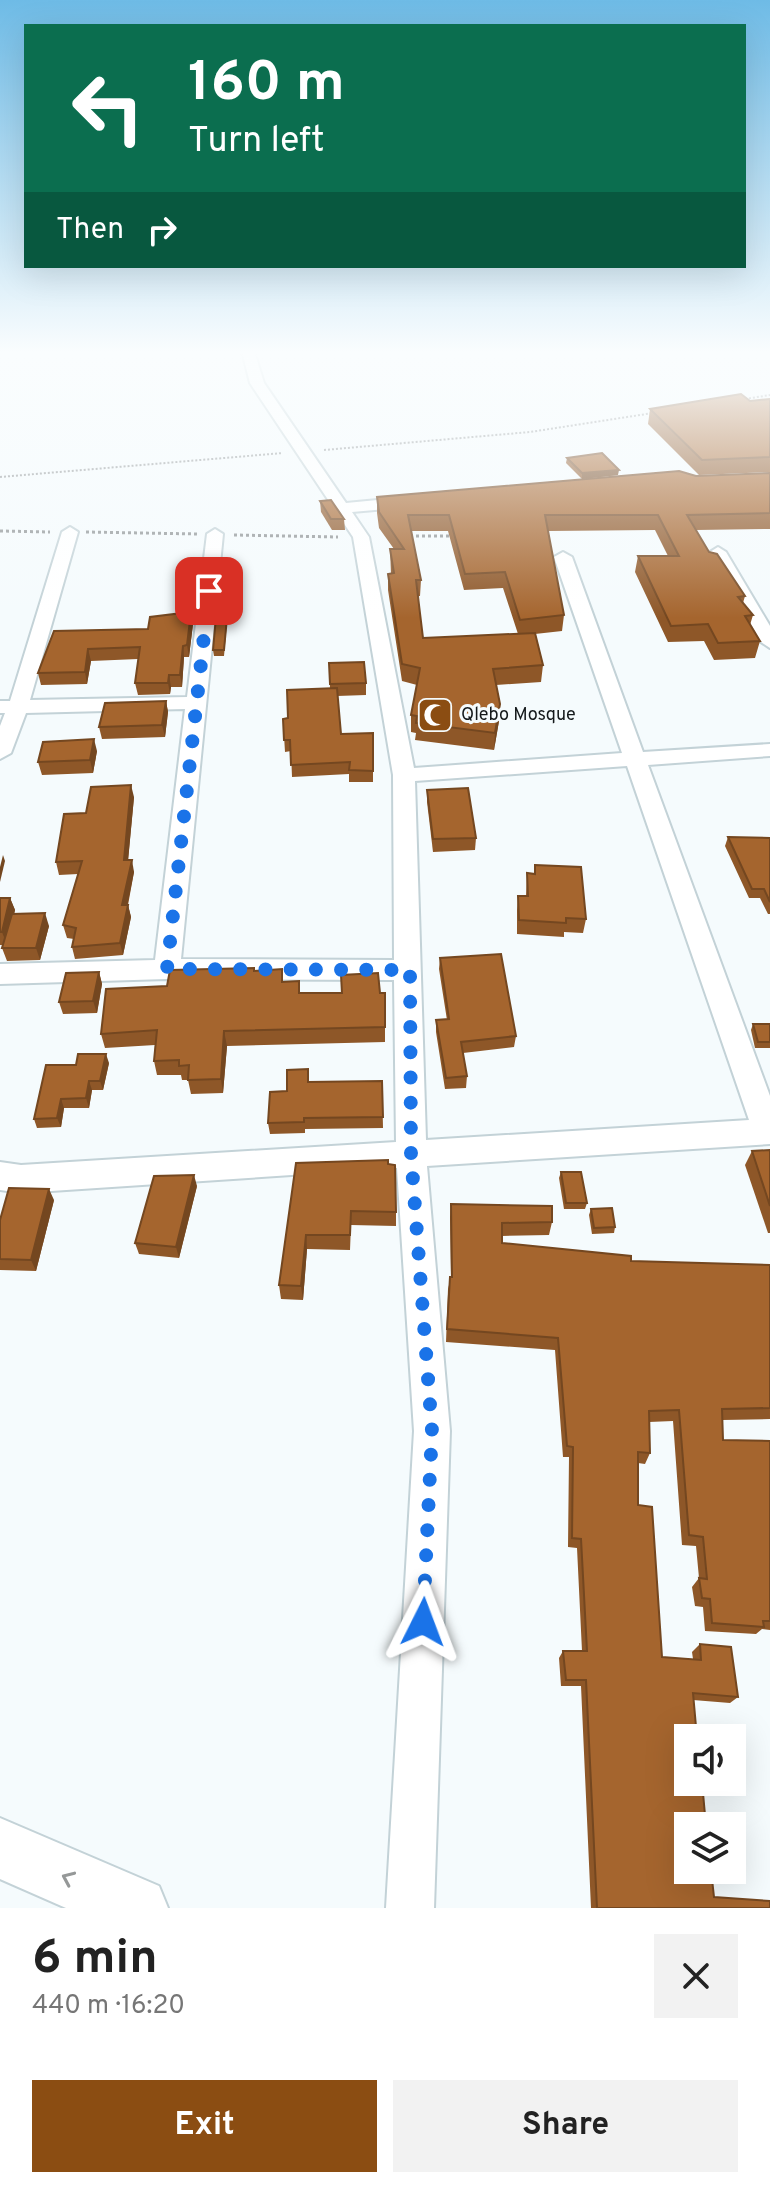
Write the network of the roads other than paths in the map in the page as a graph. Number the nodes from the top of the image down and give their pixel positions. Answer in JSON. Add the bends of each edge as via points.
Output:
{"nodes":[{"id":1,"x":294,"y":440,"type":"edge"},
{"id":2,"x":424,"y":501,"type":"edge"},
{"id":3,"x":341,"y":508,"type":"junction"},
{"id":4,"x":70,"y":532,"type":"road end"},
{"id":5,"x":215,"y":534,"type":"road end"},
{"id":6,"x":718,"y":552,"type":"edge"},
{"id":7,"x":563,"y":557,"type":"dead end"},
{"id":8,"x":770,"y":642,"type":"edge"},
{"id":9,"x":196,"y":703,"type":"junction"},
{"id":10,"x":9,"y":707,"type":"edge"},
{"id":11,"x":770,"y":750,"type":"edge"},
{"id":12,"x":0,"y":753,"type":"edge"},
{"id":13,"x":635,"y":759,"type":"junction"},
{"id":14,"x":404,"y":775,"type":"junction"},
{"id":15,"x":167,"y":969,"type":"junction"},
{"id":16,"x":410,"y":970,"type":"junction"},
{"id":17,"x":0,"y":974,"type":"edge"},
{"id":18,"x":769,"y":1131,"type":"edge"},
{"id":19,"x":411,"y":1154,"type":"junction"},
{"id":20,"x":0,"y":1176,"type":"edge"},
{"id":21,"x":0,"y":1848,"type":"edge"},
{"id":22,"x":137,"y":1908,"type":"edge"},
{"id":23,"x":410,"y":1908,"type":"edge"}],
"edges":[{"from":1,"to":3,"type":"street"},
{"from":2,"to":3,"type":"street"},
{"from":3,"to":14,"type":"street","via":[[361,537]]},
{"from":4,"to":10,"type":"street"},
{"from":5,"to":9,"type":"street"},
{"from":6,"to":8,"type":"street"},
{"from":7,"to":13,"type":"street"},
{"from":9,"to":10,"type":"street"},
{"from":9,"to":15,"type":"street"},
{"from":10,"to":12,"type":"street"},
{"from":11,"to":13,"type":"street"},
{"from":13,"to":14,"type":"street"},
{"from":13,"to":18,"type":"street"},
{"from":14,"to":16,"type":"street"},
{"from":15,"to":16,"type":"street"},
{"from":15,"to":17,"type":"street"},
{"from":16,"to":19,"type":"street"},
{"from":18,"to":19,"type":"street"},
{"from":19,"to":20,"type":"street","via":[[21,1179]]},
{"from":19,"to":23,"type":"street","via":[[432,1431]]},
{"from":22,"to":21,"type":"main road","one_way":true}]}
